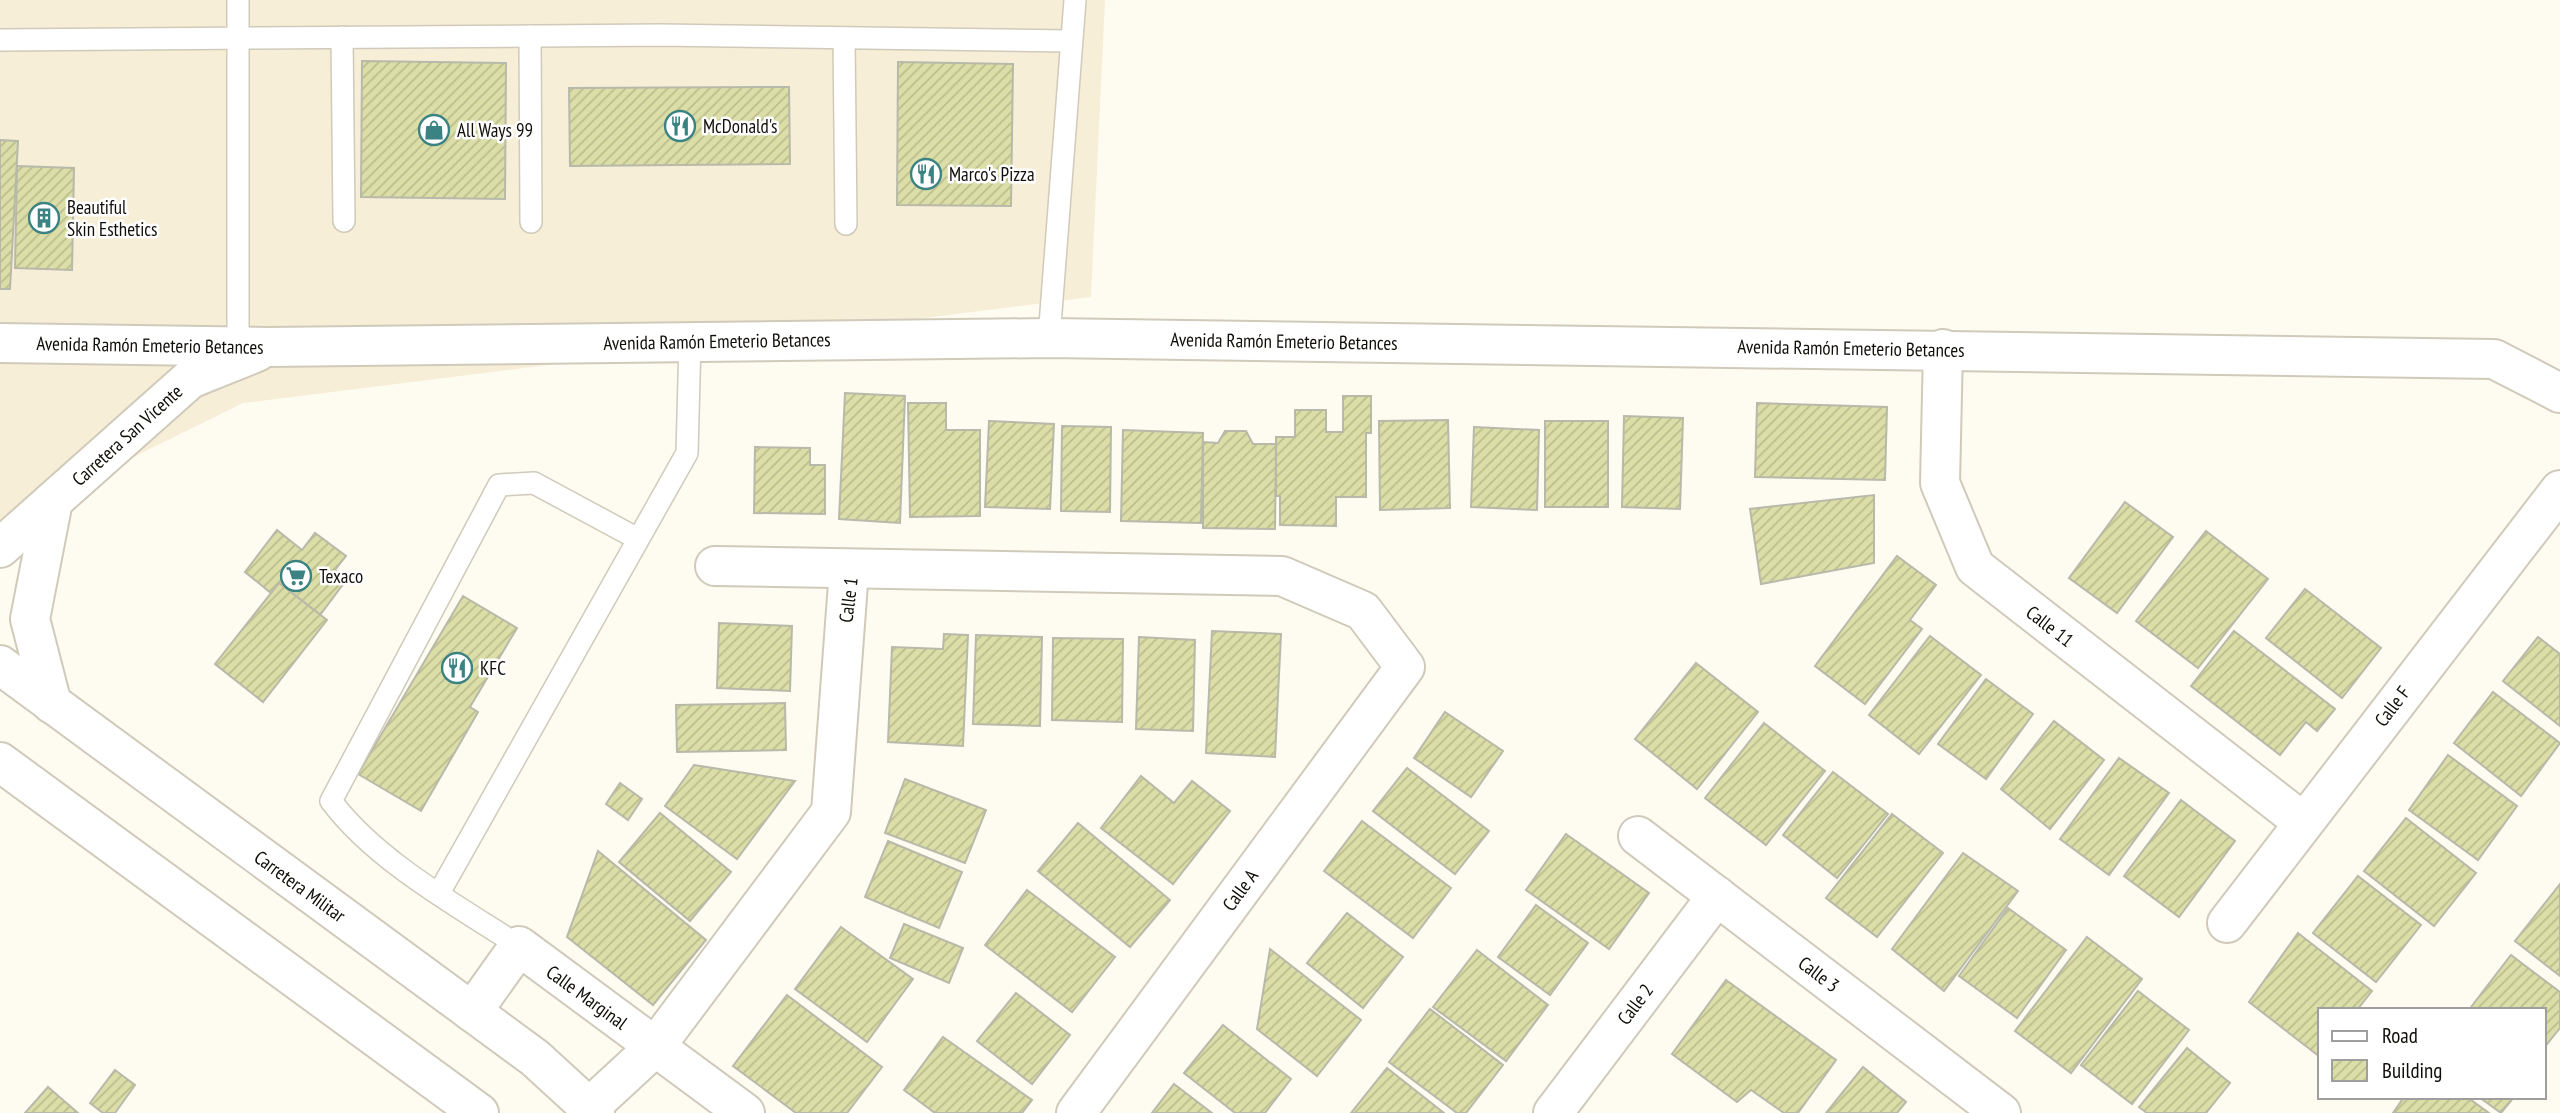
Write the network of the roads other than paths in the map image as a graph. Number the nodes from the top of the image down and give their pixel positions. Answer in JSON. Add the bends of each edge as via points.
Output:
{"nodes":[{"id":1,"x":238,"y":0,"type":"edge"},
{"id":2,"x":1075,"y":0,"type":"edge"},
{"id":3,"x":530,"y":36,"type":"junction"},
{"id":4,"x":342,"y":37,"type":"junction"},
{"id":5,"x":238,"y":38,"type":"junction"},
{"id":6,"x":844,"y":38,"type":"junction"},
{"id":7,"x":0,"y":40,"type":"edge"},
{"id":8,"x":1071,"y":41,"type":"junction"},
{"id":9,"x":344,"y":221,"type":"dead end"},
{"id":10,"x":531,"y":222,"type":"dead end"},
{"id":11,"x":846,"y":224,"type":"dead end"},
{"id":12,"x":1049,"y":338,"type":"junction"},
{"id":13,"x":690,"y":341,"type":"junction"},
{"id":14,"x":0,"y":343,"type":"edge"},
{"id":15,"x":254,"y":346,"type":"junction"},
{"id":16,"x":1943,"y":349,"type":"junction"},
{"id":17,"x":2560,"y":393,"type":"edge"},
{"id":18,"x":2560,"y":490,"type":"edge"},
{"id":19,"x":53,"y":501,"type":"junction"},
{"id":20,"x":638,"y":540,"type":"junction"},
{"id":21,"x":0,"y":548,"type":"edge"},
{"id":22,"x":715,"y":566,"type":"dead end"},
{"id":23,"x":849,"y":570,"type":"junction"},
{"id":24,"x":0,"y":665,"type":"edge"},
{"id":25,"x":1405,"y":667,"type":"joint"},
{"id":26,"x":52,"y":704,"type":"junction"},
{"id":27,"x":0,"y":762,"type":"edge"},
{"id":28,"x":2303,"y":822,"type":"junction"},
{"id":29,"x":1637,"y":836,"type":"dead end"},
{"id":30,"x":439,"y":893,"type":"junction"},
{"id":31,"x":1717,"y":896,"type":"junction"},
{"id":32,"x":2227,"y":923,"type":"dead end"},
{"id":33,"x":519,"y":946,"type":"junction"},
{"id":34,"x":472,"y":1012,"type":"junction"},
{"id":35,"x":655,"y":1047,"type":"junction"},
{"id":36,"x":592,"y":1110,"type":"edge"},
{"id":37,"x":479,"y":1113,"type":"edge"},
{"id":38,"x":745,"y":1113,"type":"edge"},
{"id":39,"x":1076,"y":1113,"type":"edge"},
{"id":40,"x":1553,"y":1113,"type":"edge"},
{"id":41,"x":2001,"y":1113,"type":"edge"}],
"edges":[{"from":1,"to":5,"type":"lane"},
{"from":2,"to":8,"type":"lane"},
{"from":3,"to":4,"type":"lane"},
{"from":3,"to":6,"type":"lane"},
{"from":3,"to":10,"type":"lane"},
{"from":4,"to":5,"type":"lane"},
{"from":4,"to":9,"type":"lane"},
{"from":5,"to":7,"type":"lane"},
{"from":5,"to":15,"type":"lane"},
{"from":6,"to":8,"type":"lane"},
{"from":6,"to":11,"type":"lane"},
{"from":8,"to":12,"type":"lane"},
{"from":12,"to":13,"type":"street","name":"Avenida Ramón Emeterio Betances"},
{"from":12,"to":16,"type":"street","name":"Avenida Ramón Emeterio Betances"},
{"from":13,"to":15,"type":"street","name":"Avenida Ramón Emeterio Betances"},
{"from":13,"to":20,"type":"lane","via":[[687,453]]},
{"from":14,"to":15,"type":"street","name":"Avenida Ramón Emeterio Betances"},
{"from":15,"to":19,"type":"street","name":"Carretera San Vicente","via":[[190,379]]},
{"from":16,"to":17,"type":"street","name":"Avenida Ramón Emeterio Betances","via":[[2494,359]]},
{"from":16,"to":28,"type":"street","name":"Calle 11","via":[[1940,483],[1975,568]]},
{"from":18,"to":28,"type":"street","name":"Calle F"},
{"from":19,"to":21,"type":"street","name":"Carretera San Vicente"},
{"from":19,"to":26,"type":"street","via":[[30,619]]},
{"from":20,"to":30,"type":"lane"},
{"from":20,"to":30,"type":"lane","via":[[534,483],[499,485],[331,801],[351,827]]},
{"from":22,"to":23,"type":"street"},
{"from":23,"to":25,"type":"street","name":"Calle 1","via":[[1282,576],[1363,611]]},
{"from":23,"to":35,"type":"street","name":"Calle 1","via":[[831,812]]},
{"from":24,"to":26,"type":"street","name":"Carretera Militar"},
{"from":25,"to":39,"type":"street","name":"Calle A"},
{"from":26,"to":34,"type":"street","name":"Carretera Militar"},
{"from":27,"to":37,"type":"street"},
{"from":28,"to":32,"type":"street","name":"Calle F"},
{"from":29,"to":31,"type":"street","name":"Calle 3"},
{"from":30,"to":33,"type":"lane"},
{"from":31,"to":40,"type":"street","name":"Calle 2"},
{"from":31,"to":41,"type":"street","name":"Calle 3"},
{"from":33,"to":34,"type":"street"},
{"from":33,"to":35,"type":"street","name":"Calle Marginal"},
{"from":34,"to":36,"type":"street","name":"Carretera Militar","via":[[535,1058]]},
{"from":35,"to":36,"type":"street"},
{"from":35,"to":38,"type":"street","name":"Calle Marginal"}]}
